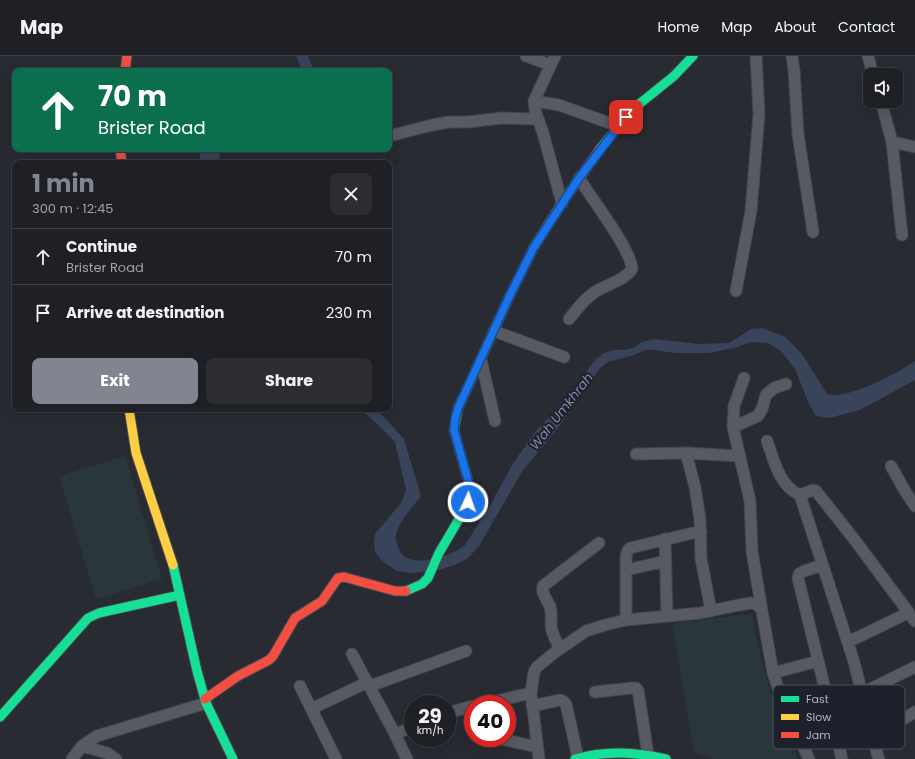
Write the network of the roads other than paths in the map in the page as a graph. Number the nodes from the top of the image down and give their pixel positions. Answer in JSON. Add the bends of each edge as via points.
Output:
{"nodes":[{"id":1,"x":127,"y":56,"type":"edge"},
{"id":2,"x":526,"y":56,"type":"edge"},
{"id":3,"x":692,"y":56,"type":"edge"},
{"id":4,"x":756,"y":56,"type":"edge"},
{"id":5,"x":792,"y":56,"type":"edge"},
{"id":6,"x":868,"y":56,"type":"edge"},
{"id":7,"x":552,"y":61,"type":"edge"},
{"id":8,"x":125,"y":68,"type":"edge"},
{"id":9,"x":871,"y":68,"type":"edge"},
{"id":10,"x":534,"y":101,"type":"junction"},
{"id":11,"x":882,"y":108,"type":"edge"},
{"id":12,"x":538,"y":119,"type":"junction"},
{"id":13,"x":618,"y":126,"type":"junction"},
{"id":14,"x":392,"y":135,"type":"edge"},
{"id":15,"x":892,"y":142,"type":"junction"},
{"id":16,"x":915,"y":147,"type":"edge"},
{"id":17,"x":579,"y":178,"type":"junction"},
{"id":18,"x":562,"y":203,"type":"junction"},
{"id":19,"x":813,"y":232,"type":"dead end"},
{"id":20,"x":902,"y":235,"type":"dead end"},
{"id":21,"x":736,"y":291,"type":"dead end"},
{"id":22,"x":569,"y":319,"type":"dead end"},
{"id":23,"x":494,"y":330,"type":"junction"},
{"id":24,"x":564,"y":357,"type":"dead end"},
{"id":25,"x":481,"y":360,"type":"junction"},
{"id":26,"x":744,"y":378,"type":"dead end"},
{"id":27,"x":786,"y":384,"type":"dead end"},
{"id":28,"x":129,"y":412,"type":"edge"},
{"id":29,"x":495,"y":421,"type":"dead end"},
{"id":30,"x":733,"y":427,"type":"junction"},
{"id":31,"x":767,"y":440,"type":"dead end"},
{"id":32,"x":686,"y":453,"type":"junction"},
{"id":33,"x":636,"y":454,"type":"dead end"},
{"id":34,"x":740,"y":456,"type":"junction"},
{"id":35,"x":892,"y":466,"type":"dead end"},
{"id":36,"x":800,"y":495,"type":"junction"},
{"id":37,"x":915,"y":506,"type":"edge"},
{"id":38,"x":701,"y":531,"type":"junction"},
{"id":39,"x":665,"y":540,"type":"junction"},
{"id":40,"x":599,"y":543,"type":"dead end"},
{"id":41,"x":666,"y":561,"type":"junction"},
{"id":42,"x":823,"y":565,"type":"junction"},
{"id":43,"x":626,"y":570,"type":"junction"},
{"id":44,"x":180,"y":595,"type":"junction"},
{"id":45,"x":711,"y":611,"type":"junction"},
{"id":46,"x":762,"y":611,"type":"junction"},
{"id":47,"x":667,"y":616,"type":"junction"},
{"id":48,"x":912,"y":617,"type":"edge"},
{"id":49,"x":626,"y":620,"type":"junction"},
{"id":50,"x":848,"y":642,"type":"junction"},
{"id":51,"x":560,"y":649,"type":"junction"},
{"id":52,"x":466,"y":651,"type":"dead end"},
{"id":53,"x":352,"y":654,"type":"dead end"},
{"id":54,"x":818,"y":661,"type":"junction"},
{"id":55,"x":915,"y":667,"type":"edge"},
{"id":56,"x":773,"y":673,"type":"junction"},
{"id":57,"x":369,"y":684,"type":"junction"},
{"id":58,"x":777,"y":685,"type":"edge"},
{"id":59,"x":824,"y":685,"type":"edge"},
{"id":60,"x":860,"y":685,"type":"edge"},
{"id":61,"x":878,"y":685,"type":"edge"},
{"id":62,"x":300,"y":686,"type":"dead end"},
{"id":63,"x":595,"y":692,"type":"dead end"},
{"id":64,"x":532,"y":693,"type":"junction"},
{"id":65,"x":516,"y":697,"type":"edge"},
{"id":66,"x":205,"y":701,"type":"junction"},
{"id":67,"x":532,"y":706,"type":"junction"},
{"id":68,"x":311,"y":709,"type":"junction"},
{"id":69,"x":915,"y":712,"type":"edge"},
{"id":70,"x":0,"y":717,"type":"edge"},
{"id":71,"x":905,"y":718,"type":"edge"},
{"id":72,"x":404,"y":730,"type":"edge"},
{"id":73,"x":395,"y":734,"type":"junction"},
{"id":74,"x":516,"y":742,"type":"edge"},
{"id":75,"x":82,"y":746,"type":"junction"},
{"id":76,"x":537,"y":747,"type":"junction"},
{"id":77,"x":804,"y":749,"type":"edge"},
{"id":78,"x":840,"y":749,"type":"edge"},
{"id":79,"x":648,"y":755,"type":"junction"},
{"id":80,"x":576,"y":758,"type":"edge"},
{"id":81,"x":72,"y":759,"type":"edge"},
{"id":82,"x":116,"y":759,"type":"edge"},
{"id":83,"x":233,"y":759,"type":"edge"},
{"id":84,"x":336,"y":759,"type":"edge"},
{"id":85,"x":407,"y":759,"type":"edge"},
{"id":86,"x":539,"y":759,"type":"edge"},
{"id":87,"x":666,"y":759,"type":"edge"},
{"id":88,"x":809,"y":759,"type":"edge"},
{"id":89,"x":842,"y":759,"type":"edge"}],
"edges":[{"from":1,"to":8,"type":"street"},
{"from":2,"to":7,"type":"street"},
{"from":3,"to":13,"type":"street","via":[[674,76],[633,109]]},
{"from":4,"to":21,"type":"street","via":[[758,114],[752,211]]},
{"from":5,"to":19,"type":"street","via":[[798,134]]},
{"from":6,"to":9,"type":"street"},
{"from":7,"to":10,"type":"street"},
{"from":10,"to":12,"type":"street"},
{"from":10,"to":13,"type":"street","via":[[559,105]]},
{"from":11,"to":15,"type":"street"},
{"from":12,"to":14,"type":"street","via":[[502,118],[449,122]]},
{"from":12,"to":18,"type":"street"},
{"from":13,"to":17,"type":"street"},
{"from":15,"to":16,"type":"street"},
{"from":15,"to":20,"type":"street"},
{"from":17,"to":18,"type":"street"},
{"from":17,"to":22,"type":"street","via":[[621,242],[632,262],[632,269],[625,276],[583,301]]},
{"from":18,"to":23,"type":"street","via":[[534,247]]},
{"from":23,"to":24,"type":"street"},
{"from":23,"to":25,"type":"street"},
{"from":25,"to":29,"type":"street"},
{"from":25,"to":66,"type":"street","via":[[455,419],[454,430],[469,484],[468,502],[428,578],[407,591],[395,591],[344,577],[338,578],[322,601],[295,618],[278,650],[269,660],[238,676]]},
{"from":26,"to":30,"type":"street","via":[[734,406]]},
{"from":27,"to":30,"type":"street","via":[[774,388],[766,395],[758,416]]},
{"from":28,"to":44,"type":"street","via":[[136,453],[172,558]]},
{"from":30,"to":34,"type":"street"},
{"from":31,"to":36,"type":"street","via":[[782,479]]},
{"from":32,"to":33,"type":"street"},
{"from":32,"to":34,"type":"street"},
{"from":32,"to":38,"type":"street","via":[[695,487]]},
{"from":34,"to":46,"type":"street","via":[[750,501],[752,551]]},
{"from":35,"to":37,"type":"street"},
{"from":36,"to":42,"type":"street"},
{"from":36,"to":48,"type":"street","via":[[813,490],[819,495]]},
{"from":38,"to":39,"type":"street"},
{"from":38,"to":45,"type":"street","via":[[701,558]]},
{"from":39,"to":41,"type":"street"},
{"from":39,"to":43,"type":"street","via":[[630,548],[627,552]]},
{"from":40,"to":51,"type":"street","via":[[543,586],[543,593],[552,614],[551,626]]},
{"from":41,"to":43,"type":"street"},
{"from":41,"to":47,"type":"street"},
{"from":42,"to":50,"type":"street"},
{"from":42,"to":54,"type":"street","via":[[804,571],[798,578]]},
{"from":43,"to":49,"type":"street"},
{"from":44,"to":66,"type":"street"},
{"from":44,"to":70,"type":"street","via":[[98,613],[88,618]]},
{"from":45,"to":46,"type":"street","via":[[751,604],[759,606]]},
{"from":45,"to":47,"type":"street"},
{"from":46,"to":56,"type":"street"},
{"from":47,"to":49,"type":"street"},
{"from":48,"to":50,"type":"street"},
{"from":49,"to":51,"type":"street","via":[[586,631]]},
{"from":50,"to":60,"type":"street"},
{"from":51,"to":64,"type":"street","via":[[537,667],[532,682]]},
{"from":52,"to":57,"type":"street"},
{"from":53,"to":57,"type":"street"},
{"from":54,"to":56,"type":"street"},
{"from":54,"to":59,"type":"street"},
{"from":55,"to":61,"type":"street"},
{"from":56,"to":58,"type":"street"},
{"from":57,"to":68,"type":"street"},
{"from":57,"to":73,"type":"street"},
{"from":62,"to":68,"type":"street"},
{"from":63,"to":79,"type":"street","via":[[636,688]]},
{"from":64,"to":65,"type":"street"},
{"from":64,"to":67,"type":"street"},
{"from":66,"to":75,"type":"street","via":[[97,736]]},
{"from":66,"to":83,"type":"street"},
{"from":67,"to":76,"type":"street"},
{"from":67,"to":80,"type":"street","via":[[560,700],[566,704]]},
{"from":68,"to":84,"type":"street"},
{"from":69,"to":71,"type":"street"},
{"from":72,"to":73,"type":"street"},
{"from":73,"to":85,"type":"street"},
{"from":74,"to":76,"type":"street"},
{"from":75,"to":81,"type":"street"},
{"from":75,"to":82,"type":"street"},
{"from":76,"to":86,"type":"street"},
{"from":77,"to":88,"type":"street"},
{"from":78,"to":89,"type":"street"},
{"from":79,"to":80,"type":"street","via":[[619,751]]},
{"from":79,"to":87,"type":"street"}]}
